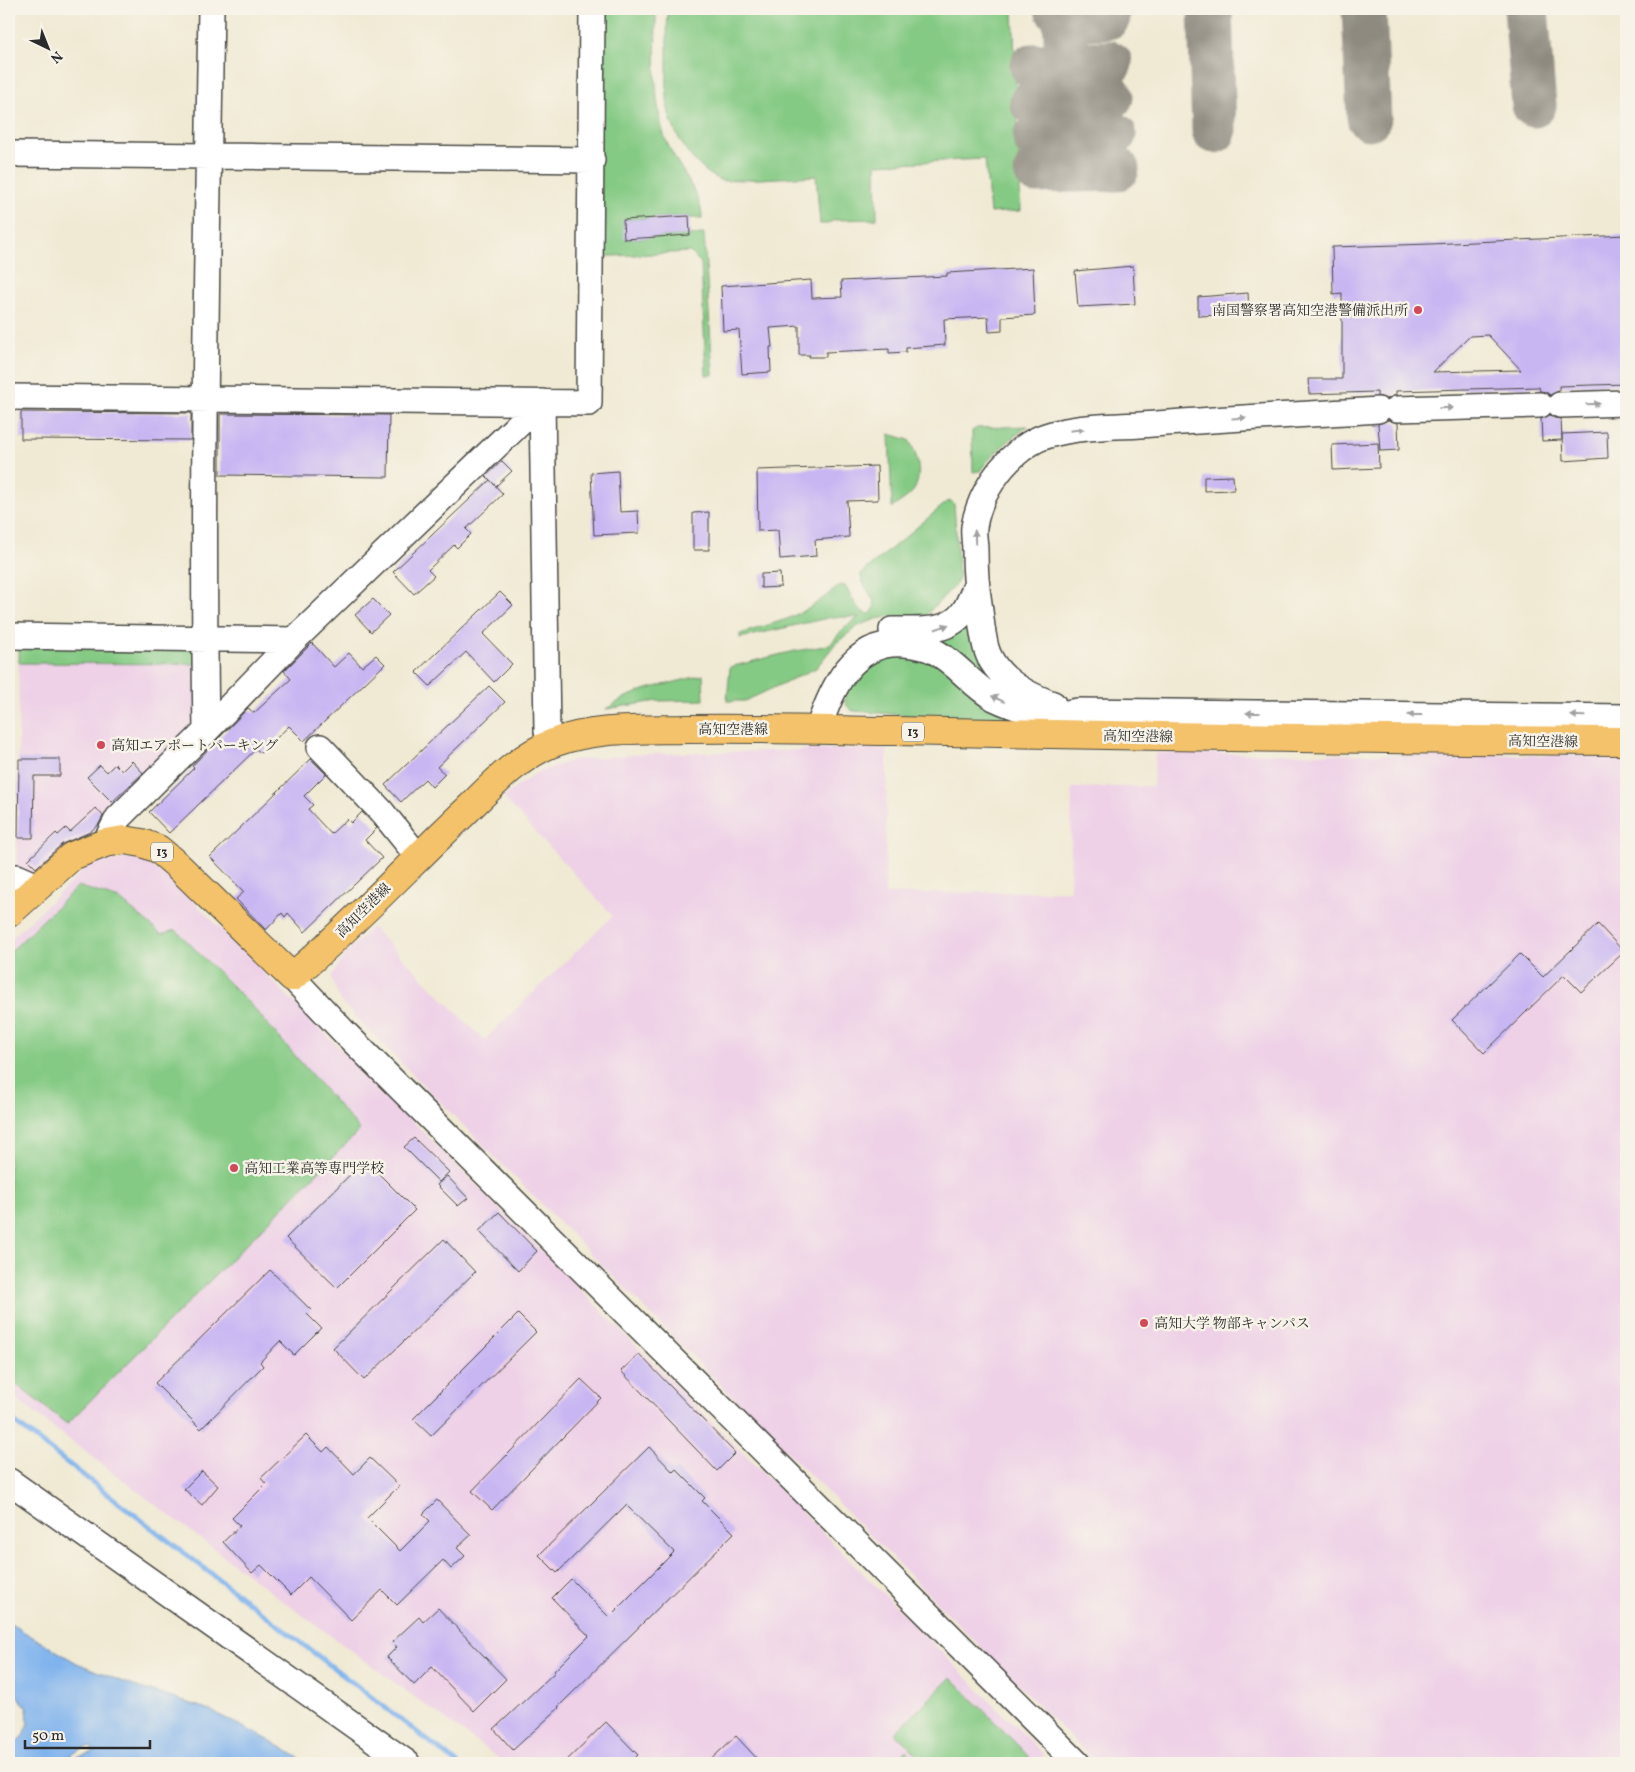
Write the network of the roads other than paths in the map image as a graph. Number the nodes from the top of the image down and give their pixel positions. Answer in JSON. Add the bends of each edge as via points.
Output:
{"nodes":[{"id":1,"x":211,"y":9,"type":"edge"},
{"id":2,"x":592,"y":9,"type":"edge"},
{"id":3,"x":9,"y":154,"type":"edge"},
{"id":4,"x":208,"y":155,"type":"junction"},
{"id":5,"x":592,"y":160,"type":"junction"},
{"id":6,"x":9,"y":397,"type":"edge"},
{"id":7,"x":206,"y":399,"type":"junction"},
{"id":8,"x":542,"y":402,"type":"junction"},
{"id":9,"x":1626,"y":403,"type":"edge"},
{"id":10,"x":976,"y":586,"type":"junction"},
{"id":11,"x":9,"y":636,"type":"edge"},
{"id":12,"x":204,"y":639,"type":"junction"},
{"id":13,"x":294,"y":640,"type":"junction"},
{"id":14,"x":1079,"y":711,"type":"junction"},
{"id":15,"x":1626,"y":717,"type":"edge"},
{"id":16,"x":818,"y":730,"type":"junction"},
{"id":17,"x":206,"y":731,"type":"junction"},
{"id":18,"x":1626,"y":741,"type":"edge"},
{"id":19,"x":550,"y":744,"type":"junction"},
{"id":20,"x":320,"y":747,"type":"dead end"},
{"id":21,"x":105,"y":842,"type":"junction"},
{"id":22,"x":420,"y":854,"type":"junction"},
{"id":23,"x":9,"y":877,"type":"edge"},
{"id":24,"x":38,"y":886,"type":"junction"},
{"id":25,"x":9,"y":913,"type":"edge"},
{"id":26,"x":292,"y":977,"type":"junction"},
{"id":27,"x":9,"y":1480,"type":"edge"},
{"id":28,"x":407,"y":1763,"type":"edge"},
{"id":29,"x":1077,"y":1763,"type":"edge"}],
"edges":[{"from":1,"to":4,"type":"street"},
{"from":2,"to":5,"type":"street"},
{"from":3,"to":4,"type":"street"},
{"from":4,"to":5,"type":"street"},
{"from":4,"to":7,"type":"street"},
{"from":5,"to":8,"type":"street","via":[[589,403]]},
{"from":6,"to":7,"type":"street"},
{"from":7,"to":8,"type":"street"},
{"from":7,"to":12,"type":"street"},
{"from":8,"to":13,"type":"street"},
{"from":8,"to":19,"type":"street","via":[[547,731]]},
{"from":10,"to":9,"type":"street","one_way":true,"via":[[974,528],[982,500],[1012,458],[1041,437],[1072,430],[1387,409]]},
{"from":10,"to":14,"type":"street","via":[[986,647],[1001,674],[1015,687],[1034,697]]},
{"from":16,"to":10,"type":"street","one_way":true,"via":[[816,701],[833,668],[851,649],[874,635],[891,630],[945,627],[956,621]]},
{"from":11,"to":12,"type":"street"},
{"from":12,"to":13,"type":"street"},
{"from":12,"to":17,"type":"street"},
{"from":13,"to":17,"type":"street"},
{"from":15,"to":14,"type":"street","one_way":true},
{"from":14,"to":16,"type":"street","one_way":true,"via":[[1050,715],[1011,705],[981,689],[933,650],[895,643],[867,652],[843,674],[827,702]]},
{"from":16,"to":18,"type":"main road","name":"高知空港線","number":"13"},
{"from":16,"to":19,"type":"main road","name":"高知空港線","number":"13","via":[[634,730],[574,736]]},
{"from":17,"to":21,"type":"street","via":[[118,818]]},
{"from":19,"to":22,"type":"main road","name":"高知空港線","number":"13","via":[[502,777]]},
{"from":20,"to":22,"type":"street"},
{"from":21,"to":24,"type":"main road","number":"13","via":[[72,856]]},
{"from":21,"to":26,"type":"main road","number":"13","via":[[124,840],[158,848]]},
{"from":22,"to":26,"type":"main road","name":"高知空港線","number":"13"},
{"from":23,"to":24,"type":"street"},
{"from":24,"to":25,"type":"main road","number":"13"},
{"from":26,"to":29,"type":"street","via":[[343,1032]]},
{"from":27,"to":28,"type":"street"}]}
